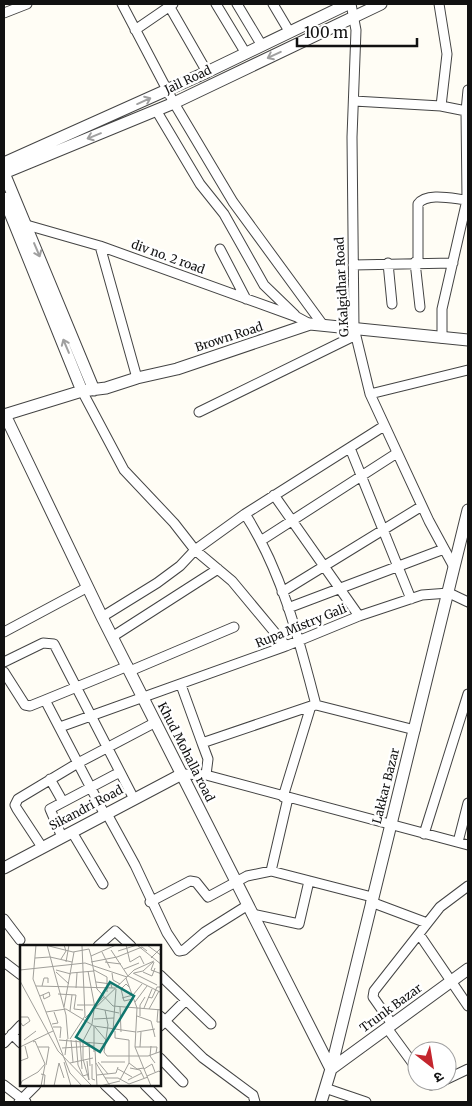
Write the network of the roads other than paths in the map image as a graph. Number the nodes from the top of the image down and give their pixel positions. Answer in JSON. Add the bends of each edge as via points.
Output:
{"nodes":[{"id":1,"x":27,"y":4,"type":"edge"},
{"id":2,"x":122,"y":4,"type":"edge"},
{"id":3,"x":170,"y":4,"type":"edge"},
{"id":4,"x":216,"y":4,"type":"edge"},
{"id":5,"x":237,"y":4,"type":"edge"},
{"id":6,"x":273,"y":4,"type":"edge"},
{"id":7,"x":381,"y":4,"type":"edge"},
{"id":8,"x":438,"y":4,"type":"edge"},
{"id":9,"x":343,"y":5,"type":"edge"},
{"id":10,"x":4,"y":13,"type":"edge"},
{"id":11,"x":354,"y":16,"type":"junction"},
{"id":12,"x":135,"y":30,"type":"junction"},
{"id":13,"x":289,"y":31,"type":"junction"},
{"id":14,"x":261,"y":44,"type":"junction"},
{"id":15,"x":245,"y":52,"type":"junction"},
{"id":16,"x":206,"y":72,"type":"junction"},
{"id":17,"x":167,"y":90,"type":"junction"},
{"id":18,"x":468,"y":90,"type":"edge"},
{"id":19,"x":354,"y":101,"type":"junction"},
{"id":20,"x":174,"y":103,"type":"junction"},
{"id":21,"x":440,"y":106,"type":"junction"},
{"id":22,"x":156,"y":110,"type":"junction"},
{"id":23,"x":466,"y":111,"type":"junction"},
{"id":24,"x":111,"y":116,"type":"junction"},
{"id":25,"x":115,"y":128,"type":"junction"},
{"id":26,"x":4,"y":163,"type":"edge"},
{"id":27,"x":4,"y":173,"type":"edge"},
{"id":28,"x":468,"y":175,"type":"edge"},
{"id":29,"x":4,"y":198,"type":"edge"},
{"id":30,"x":467,"y":200,"type":"edge"},
{"id":31,"x":14,"y":221,"type":"junction"},
{"id":32,"x":27,"y":226,"type":"junction"},
{"id":33,"x":100,"y":246,"type":"junction"},
{"id":34,"x":220,"y":249,"type":"dead end"},
{"id":35,"x":417,"y":262,"type":"junction"},
{"id":36,"x":453,"y":262,"type":"junction"},
{"id":37,"x":388,"y":263,"type":"junction"},
{"id":38,"x":353,"y":265,"type":"junction"},
{"id":39,"x":246,"y":299,"type":"junction"},
{"id":40,"x":392,"y":304,"type":"dead end"},
{"id":41,"x":420,"y":307,"type":"dead end"},
{"id":42,"x":297,"y":317,"type":"junction"},
{"id":43,"x":310,"y":324,"type":"junction"},
{"id":44,"x":323,"y":325,"type":"junction"},
{"id":45,"x":355,"y":332,"type":"junction"},
{"id":46,"x":442,"y":338,"type":"junction"},
{"id":47,"x":468,"y":340,"type":"edge"},
{"id":48,"x":468,"y":370,"type":"edge"},
{"id":49,"x":137,"y":378,"type":"junction"},
{"id":50,"x":88,"y":390,"type":"junction"},
{"id":51,"x":370,"y":394,"type":"junction"},
{"id":52,"x":199,"y":412,"type":"dead end"},
{"id":53,"x":4,"y":415,"type":"edge"},
{"id":54,"x":384,"y":426,"type":"junction"},
{"id":55,"x":350,"y":448,"type":"junction"},
{"id":56,"x":397,"y":453,"type":"junction"},
{"id":57,"x":361,"y":476,"type":"junction"},
{"id":58,"x":274,"y":495,"type":"junction"},
{"id":59,"x":422,"y":506,"type":"junction"},
{"id":60,"x":468,"y":510,"type":"edge"},
{"id":61,"x":246,"y":514,"type":"junction"},
{"id":62,"x":292,"y":521,"type":"junction"},
{"id":63,"x":466,"y":526,"type":"edge"},
{"id":64,"x":383,"y":531,"type":"junction"},
{"id":65,"x":262,"y":540,"type":"junction"},
{"id":66,"x":444,"y":549,"type":"junction"},
{"id":67,"x":195,"y":550,"type":"junction"},
{"id":68,"x":323,"y":566,"type":"junction"},
{"id":69,"x":398,"y":567,"type":"junction"},
{"id":70,"x":454,"y":567,"type":"junction"},
{"id":71,"x":218,"y":570,"type":"junction"},
{"id":72,"x":88,"y":587,"type":"junction"},
{"id":73,"x":339,"y":588,"type":"junction"},
{"id":74,"x":282,"y":592,"type":"junction"},
{"id":75,"x":449,"y":593,"type":"junction"},
{"id":76,"x":411,"y":599,"type":"junction"},
{"id":77,"x":468,"y":602,"type":"edge"},
{"id":78,"x":288,"y":608,"type":"junction"},
{"id":79,"x":359,"y":616,"type":"junction"},
{"id":80,"x":102,"y":617,"type":"junction"},
{"id":81,"x":234,"y":627,"type":"dead end"},
{"id":82,"x":4,"y":632,"type":"edge"},
{"id":83,"x":112,"y":637,"type":"junction"},
{"id":84,"x":299,"y":641,"type":"junction"},
{"id":85,"x":286,"y":646,"type":"junction"},
{"id":86,"x":4,"y":662,"type":"edge"},
{"id":87,"x":129,"y":669,"type":"junction"},
{"id":88,"x":4,"y":672,"type":"edge"},
{"id":89,"x":180,"y":685,"type":"junction"},
{"id":90,"x":78,"y":688,"type":"junction"},
{"id":91,"x":468,"y":694,"type":"edge"},
{"id":92,"x":144,"y":698,"type":"junction"},
{"id":93,"x":45,"y":700,"type":"junction"},
{"id":94,"x":314,"y":706,"type":"junction"},
{"id":95,"x":91,"y":716,"type":"junction"},
{"id":96,"x":156,"y":722,"type":"junction"},
{"id":97,"x":60,"y":727,"type":"junction"},
{"id":98,"x":415,"y":730,"type":"junction"},
{"id":99,"x":202,"y":744,"type":"junction"},
{"id":100,"x":108,"y":747,"type":"junction"},
{"id":101,"x":78,"y":763,"type":"junction"},
{"id":102,"x":120,"y":772,"type":"junction"},
{"id":103,"x":182,"y":774,"type":"junction"},
{"id":104,"x":206,"y":775,"type":"junction"},
{"id":105,"x":50,"y":779,"type":"junction"},
{"id":106,"x":91,"y":788,"type":"junction"},
{"id":107,"x":286,"y":797,"type":"junction"},
{"id":108,"x":134,"y":799,"type":"junction"},
{"id":109,"x":63,"y":802,"type":"junction"},
{"id":110,"x":468,"y":803,"type":"edge"},
{"id":111,"x":106,"y":814,"type":"junction"},
{"id":112,"x":390,"y":826,"type":"junction"},
{"id":113,"x":67,"y":834,"type":"junction"},
{"id":114,"x":424,"y":834,"type":"junction"},
{"id":115,"x":458,"y":842,"type":"junction"},
{"id":116,"x":468,"y":845,"type":"edge"},
{"id":117,"x":42,"y":847,"type":"junction"},
{"id":118,"x":4,"y":868,"type":"edge"},
{"id":119,"x":271,"y":871,"type":"junction"},
{"id":120,"x":309,"y":881,"type":"junction"},
{"id":121,"x":237,"y":882,"type":"junction"},
{"id":122,"x":104,"y":884,"type":"dead end"},
{"id":123,"x":468,"y":886,"type":"edge"},
{"id":124,"x":372,"y":900,"type":"junction"},
{"id":125,"x":150,"y":902,"type":"junction"},
{"id":126,"x":250,"y":910,"type":"junction"},
{"id":127,"x":4,"y":919,"type":"edge"},
{"id":128,"x":427,"y":923,"type":"junction"},
{"id":129,"x":419,"y":934,"type":"junction"},
{"id":130,"x":20,"y":940,"type":"dead end"},
{"id":131,"x":99,"y":945,"type":"edge"},
{"id":132,"x":130,"y":945,"type":"edge"},
{"id":133,"x":4,"y":962,"type":"edge"},
{"id":134,"x":468,"y":968,"type":"edge"},
{"id":135,"x":20,"y":974,"type":"edge"},
{"id":136,"x":161,"y":976,"type":"edge"},
{"id":137,"x":451,"y":981,"type":"junction"},
{"id":138,"x":186,"y":1000,"type":"junction"},
{"id":139,"x":468,"y":1006,"type":"edge"},
{"id":140,"x":162,"y":1021,"type":"edge"},
{"id":141,"x":211,"y":1024,"type":"dead end"},
{"id":142,"x":20,"y":1026,"type":"edge"},
{"id":143,"x":389,"y":1026,"type":"junction"},
{"id":144,"x":12,"y":1034,"type":"junction"},
{"id":145,"x":20,"y":1042,"type":"edge"},
{"id":146,"x":4,"y":1043,"type":"edge"},
{"id":147,"x":407,"y":1054,"type":"edge"},
{"id":148,"x":161,"y":1059,"type":"edge"},
{"id":149,"x":331,"y":1070,"type":"junction"},
{"id":150,"x":183,"y":1082,"type":"dead end"},
{"id":151,"x":4,"y":1085,"type":"edge"},
{"id":152,"x":35,"y":1086,"type":"edge"},
{"id":153,"x":107,"y":1086,"type":"edge"},
{"id":154,"x":146,"y":1086,"type":"edge"},
{"id":155,"x":325,"y":1088,"type":"junction"},
{"id":156,"x":22,"y":1101,"type":"edge"},
{"id":157,"x":123,"y":1102,"type":"edge"},
{"id":158,"x":162,"y":1102,"type":"edge"},
{"id":159,"x":255,"y":1102,"type":"edge"},
{"id":160,"x":321,"y":1102,"type":"edge"},
{"id":161,"x":366,"y":1102,"type":"edge"}],
"edges":[{"from":1,"to":10,"type":"street"},
{"from":2,"to":12,"type":"street"},
{"from":3,"to":12,"type":"street"},
{"from":3,"to":16,"type":"street"},
{"from":4,"to":15,"type":"street"},
{"from":5,"to":14,"type":"street"},
{"from":6,"to":13,"type":"street"},
{"from":7,"to":11,"type":"street","name":"Jail Road"},
{"from":8,"to":21,"type":"street","via":[[447,54]]},
{"from":9,"to":11,"type":"street","name":"G.Kalgidhar Road"},
{"from":9,"to":13,"type":"street","name":"Jail Road"},
{"from":11,"to":19,"type":"street","name":"G.Kalgidhar Road"},
{"from":11,"to":20,"type":"street","name":"Jail Road","one_way":true},
{"from":12,"to":17,"type":"street"},
{"from":13,"to":14,"type":"street","name":"Jail Road"},
{"from":14,"to":15,"type":"street","name":"Jail Road"},
{"from":15,"to":16,"type":"street","name":"Jail Road"},
{"from":16,"to":17,"type":"street","name":"Jail Road"},
{"from":17,"to":20,"type":"street"},
{"from":24,"to":17,"type":"street","name":"Jail Road","one_way":true},
{"from":18,"to":23,"type":"street"},
{"from":19,"to":21,"type":"street"},
{"from":19,"to":38,"type":"street","name":"G.Kalgidhar Road"},
{"from":20,"to":22,"type":"street","name":"Jail Road"},
{"from":20,"to":44,"type":"street","via":[[249,227]]},
{"from":21,"to":23,"type":"street"},
{"from":22,"to":25,"type":"street","name":"Jail Road"},
{"from":22,"to":42,"type":"street","via":[[200,184],[224,214],[264,285]]},
{"from":23,"to":28,"type":"street"},
{"from":24,"to":25,"type":"street"},
{"from":24,"to":26,"type":"street","name":"Jail Road"},
{"from":25,"to":27,"type":"street","name":"Jail Road","one_way":true},
{"from":27,"to":32,"type":"street"},
{"from":28,"to":30,"type":"street"},
{"from":29,"to":31,"type":"street"},
{"from":30,"to":35,"type":"street","via":[[421,200],[418,204]]},
{"from":30,"to":36,"type":"street"},
{"from":31,"to":32,"type":"street","name":"div no. 2 road"},
{"from":50,"to":31,"type":"street","one_way":true},
{"from":32,"to":33,"type":"street","name":"div no. 2 road"},
{"from":32,"to":50,"type":"street","one_way":true},
{"from":33,"to":39,"type":"street","name":"div no. 2 road"},
{"from":33,"to":49,"type":"street"},
{"from":34,"to":39,"type":"street"},
{"from":35,"to":36,"type":"street"},
{"from":35,"to":37,"type":"street"},
{"from":35,"to":41,"type":"street"},
{"from":36,"to":46,"type":"street","via":[[442,309]]},
{"from":37,"to":38,"type":"street"},
{"from":37,"to":40,"type":"street"},
{"from":38,"to":45,"type":"street","name":"G.Kalgidhar Road"},
{"from":39,"to":42,"type":"street","name":"div no. 2 road"},
{"from":42,"to":43,"type":"street","name":"div no. 2 road"},
{"from":43,"to":44,"type":"street","name":"Brown Road"},
{"from":43,"to":49,"type":"street","name":"Brown Road","via":[[177,369]]},
{"from":44,"to":45,"type":"street","name":"Brown Road"},
{"from":45,"to":46,"type":"street","name":"Brown Road"},
{"from":45,"to":51,"type":"street","name":"G.Kalgidhar Road"},
{"from":45,"to":52,"type":"street"},
{"from":46,"to":47,"type":"street","name":"Brown Road"},
{"from":48,"to":51,"type":"street"},
{"from":49,"to":50,"type":"street","name":"Brown Road"},
{"from":50,"to":53,"type":"street","name":"Brown Road"},
{"from":50,"to":67,"type":"street","via":[[117,460]]},
{"from":51,"to":54,"type":"street","name":"G.Kalgidhar Road"},
{"from":53,"to":72,"type":"street","name":"Khud Mohalla road"},
{"from":54,"to":55,"type":"street"},
{"from":54,"to":56,"type":"street","name":"G.Kalgidhar Road"},
{"from":55,"to":57,"type":"street"},
{"from":55,"to":58,"type":"street"},
{"from":56,"to":57,"type":"street"},
{"from":56,"to":59,"type":"street","name":"G.Kalgidhar Road"},
{"from":57,"to":62,"type":"street"},
{"from":57,"to":64,"type":"street"},
{"from":58,"to":61,"type":"street"},
{"from":58,"to":62,"type":"street"},
{"from":59,"to":64,"type":"street"},
{"from":59,"to":66,"type":"street","name":"G.Kalgidhar Road"},
{"from":60,"to":63,"type":"street","name":"Lakkar Bazar"},
{"from":61,"to":65,"type":"street"},
{"from":61,"to":67,"type":"street"},
{"from":62,"to":65,"type":"street"},
{"from":62,"to":68,"type":"street"},
{"from":63,"to":70,"type":"street","name":"Lakkar Bazar"},
{"from":64,"to":68,"type":"street"},
{"from":64,"to":69,"type":"street"},
{"from":65,"to":74,"type":"street"},
{"from":66,"to":69,"type":"street"},
{"from":66,"to":70,"type":"street","name":"G.Kalgidhar Road"},
{"from":67,"to":71,"type":"street"},
{"from":67,"to":80,"type":"street","via":[[158,583]]},
{"from":68,"to":73,"type":"street"},
{"from":68,"to":74,"type":"street"},
{"from":69,"to":73,"type":"street"},
{"from":69,"to":76,"type":"street"},
{"from":70,"to":75,"type":"street","name":"Lakkar Bazar"},
{"from":71,"to":83,"type":"street"},
{"from":71,"to":85,"type":"street","via":[[237,587]]},
{"from":72,"to":80,"type":"street","name":"Khud Mohalla road"},
{"from":72,"to":82,"type":"street"},
{"from":73,"to":78,"type":"street"},
{"from":73,"to":79,"type":"street"},
{"from":74,"to":78,"type":"street"},
{"from":75,"to":76,"type":"street","name":"Rupa Mistry Gali"},
{"from":75,"to":77,"type":"street","name":"Rupa Mistry Gali"},
{"from":75,"to":98,"type":"street","name":"Lakkar Bazar"},
{"from":76,"to":79,"type":"street","name":"Rupa Mistry Gali"},
{"from":78,"to":84,"type":"street"},
{"from":79,"to":84,"type":"street","name":"Rupa Mistry Gali"},
{"from":80,"to":83,"type":"street","name":"Khud Mohalla road"},
{"from":81,"to":87,"type":"street"},
{"from":83,"to":87,"type":"street","name":"Khud Mohalla road"},
{"from":84,"to":85,"type":"street","name":"Rupa Mistry Gali"},
{"from":84,"to":94,"type":"street"},
{"from":85,"to":89,"type":"street","name":"Rupa Mistry Gali"},
{"from":86,"to":90,"type":"street","via":[[35,646],[51,642]]},
{"from":87,"to":90,"type":"street"},
{"from":87,"to":92,"type":"street","name":"Khud Mohalla road"},
{"from":88,"to":93,"type":"street","via":[[24,705]]},
{"from":89,"to":92,"type":"street","name":"Rupa Mistry Gali"},
{"from":89,"to":99,"type":"street"},
{"from":90,"to":93,"type":"street"},
{"from":90,"to":95,"type":"street"},
{"from":91,"to":114,"type":"street"},
{"from":92,"to":95,"type":"street","name":"Rupa Mistry Gali"},
{"from":92,"to":96,"type":"street","name":"Khud Mohalla road"},
{"from":93,"to":97,"type":"street"},
{"from":94,"to":98,"type":"street"},
{"from":94,"to":99,"type":"street"},
{"from":94,"to":107,"type":"street"},
{"from":95,"to":97,"type":"street","name":"Rupa Mistry Gali"},
{"from":95,"to":100,"type":"street"},
{"from":96,"to":100,"type":"street"},
{"from":96,"to":103,"type":"street","name":"Khud Mohalla road"},
{"from":97,"to":101,"type":"street"},
{"from":98,"to":112,"type":"street","name":"Lakkar Bazar"},
{"from":99,"to":104,"type":"street","via":[[208,759]]},
{"from":100,"to":101,"type":"street"},
{"from":100,"to":102,"type":"street"},
{"from":101,"to":105,"type":"street"},
{"from":101,"to":106,"type":"street"},
{"from":102,"to":106,"type":"street"},
{"from":102,"to":108,"type":"street"},
{"from":103,"to":104,"type":"street"},
{"from":103,"to":108,"type":"street","name":"Sikandri Road"},
{"from":103,"to":121,"type":"street","name":"Khud Mohalla road"},
{"from":104,"to":107,"type":"street"},
{"from":105,"to":109,"type":"street"},
{"from":105,"to":117,"type":"street","via":[[25,794],[15,805]]},
{"from":106,"to":109,"type":"street"},
{"from":106,"to":111,"type":"street"},
{"from":107,"to":112,"type":"street"},
{"from":107,"to":119,"type":"street"},
{"from":108,"to":111,"type":"street","name":"Sikandri Road"},
{"from":109,"to":113,"type":"street","via":[[50,811]]},
{"from":110,"to":115,"type":"street"},
{"from":111,"to":113,"type":"street","name":"Sikandri Road"},
{"from":111,"to":125,"type":"street","via":[[135,866]]},
{"from":112,"to":114,"type":"street"},
{"from":112,"to":124,"type":"street","name":"Lakkar Bazar"},
{"from":113,"to":117,"type":"street","name":"Sikandri Road"},
{"from":113,"to":122,"type":"street"},
{"from":114,"to":115,"type":"street"},
{"from":115,"to":116,"type":"street"},
{"from":117,"to":118,"type":"street","name":"Sikandri Road"},
{"from":119,"to":120,"type":"street"},
{"from":119,"to":121,"type":"street","via":[[258,872]]},
{"from":120,"to":124,"type":"street"},
{"from":120,"to":126,"type":"street","via":[[299,924]]},
{"from":121,"to":125,"type":"street","via":[[208,896],[196,882],[190,881]]},
{"from":121,"to":126,"type":"street","name":"Khud Mohalla road"},
{"from":123,"to":128,"type":"street","via":[[440,907]]},
{"from":124,"to":128,"type":"street"},
{"from":124,"to":149,"type":"street","name":"Lakkar Bazar"},
{"from":125,"to":126,"type":"street","via":[[181,951],[205,932]]},
{"from":126,"to":149,"type":"street","name":"Khud Mohalla road"},
{"from":127,"to":130,"type":"street"},
{"from":128,"to":129,"type":"street"},
{"from":129,"to":137,"type":"street"},
{"from":129,"to":143,"type":"street","via":[[374,990],[373,996]]},
{"from":131,"to":132,"type":"street","via":[[114,931]]},
{"from":133,"to":135,"type":"street"},
{"from":134,"to":137,"type":"street","name":"Trunk Bazar"},
{"from":136,"to":138,"type":"street"},
{"from":137,"to":139,"type":"street"},
{"from":137,"to":143,"type":"street","name":"Trunk Bazar"},
{"from":138,"to":140,"type":"street"},
{"from":138,"to":141,"type":"street"},
{"from":140,"to":159,"type":"street","via":[[202,1058],[253,1095]]},
{"from":142,"to":144,"type":"street"},
{"from":143,"to":147,"type":"street"},
{"from":143,"to":149,"type":"street","name":"Trunk Bazar"},
{"from":144,"to":145,"type":"street"},
{"from":144,"to":146,"type":"street"},
{"from":148,"to":150,"type":"street"},
{"from":149,"to":155,"type":"street"},
{"from":151,"to":156,"type":"street"},
{"from":152,"to":156,"type":"street"},
{"from":153,"to":157,"type":"street"},
{"from":154,"to":158,"type":"street"},
{"from":155,"to":160,"type":"street"},
{"from":155,"to":161,"type":"street"}]}
